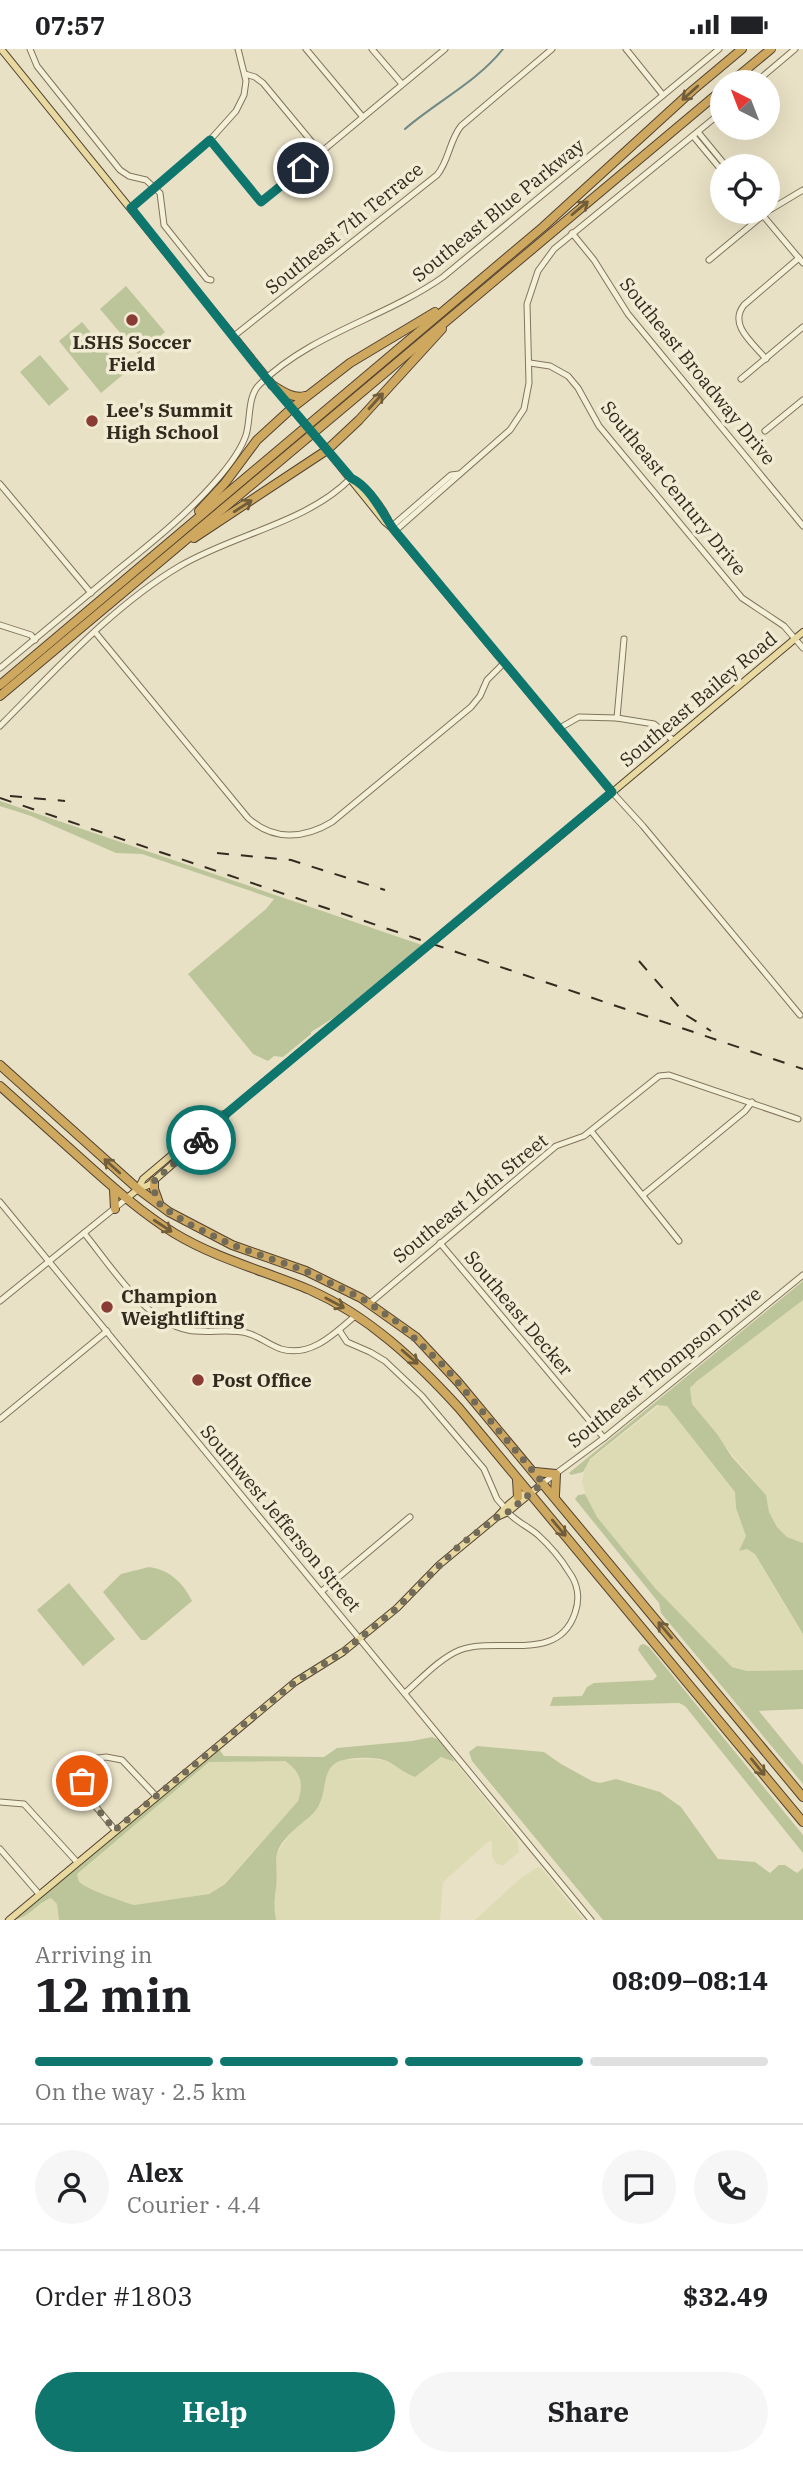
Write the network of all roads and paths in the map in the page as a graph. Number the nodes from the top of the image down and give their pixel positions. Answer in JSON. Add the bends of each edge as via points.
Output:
{"nodes":[{"id":1,"x":1,"y":49,"type":"edge"},
{"id":2,"x":30,"y":49,"type":"edge"},
{"id":3,"x":238,"y":49,"type":"edge"},
{"id":4,"x":306,"y":49,"type":"edge"},
{"id":5,"x":372,"y":49,"type":"edge"},
{"id":6,"x":445,"y":49,"type":"edge"},
{"id":7,"x":552,"y":49,"type":"edge"},
{"id":8,"x":626,"y":49,"type":"edge"},
{"id":9,"x":719,"y":49,"type":"edge"},
{"id":10,"x":742,"y":49,"type":"edge"},
{"id":11,"x":771,"y":49,"type":"edge"},
{"id":12,"x":795,"y":49,"type":"edge"},
{"id":13,"x":746,"y":70,"type":"edge"},
{"id":14,"x":770,"y":70,"type":"edge"},
{"id":15,"x":245,"y":74,"type":"junction"},
{"id":16,"x":402,"y":84,"type":"junction"},
{"id":17,"x":663,"y":95,"type":"junction"},
{"id":18,"x":710,"y":100,"type":"edge"},
{"id":19,"x":362,"y":116,"type":"junction"},
{"id":20,"x":710,"y":122,"type":"edge"},
{"id":21,"x":696,"y":134,"type":"junction"},
{"id":22,"x":210,"y":140,"type":"junction"},
{"id":23,"x":321,"y":153,"type":"junction"},
{"id":24,"x":711,"y":154,"type":"edge"},
{"id":25,"x":715,"y":154,"type":"edge"},
{"id":26,"x":155,"y":187,"type":"junction"},
{"id":27,"x":803,"y":190,"type":"edge"},
{"id":28,"x":780,"y":203,"type":"edge"},
{"id":29,"x":131,"y":208,"type":"junction"},
{"id":30,"x":750,"y":224,"type":"edge"},
{"id":31,"x":773,"y":224,"type":"edge"},
{"id":32,"x":572,"y":233,"type":"junction"},
{"id":33,"x":709,"y":260,"type":"dead end"},
{"id":34,"x":801,"y":261,"type":"edge"},
{"id":35,"x":211,"y":281,"type":"dead end"},
{"id":36,"x":489,"y":283,"type":"junction"},
{"id":37,"x":472,"y":287,"type":"junction"},
{"id":38,"x":803,"y":327,"type":"edge"},
{"id":39,"x":234,"y":336,"type":"junction"},
{"id":40,"x":766,"y":359,"type":"junction"},
{"id":41,"x":530,"y":363,"type":"junction"},
{"id":42,"x":741,"y":379,"type":"dead end"},
{"id":43,"x":269,"y":382,"type":"junction"},
{"id":44,"x":308,"y":395,"type":"junction"},
{"id":45,"x":803,"y":400,"type":"edge"},
{"id":46,"x":292,"y":408,"type":"junction"},
{"id":47,"x":765,"y":431,"type":"dead end"},
{"id":48,"x":327,"y":450,"type":"junction"},
{"id":49,"x":351,"y":478,"type":"junction"},
{"id":50,"x":0,"y":484,"type":"edge"},
{"id":51,"x":803,"y":526,"type":"edge"},
{"id":52,"x":393,"y":529,"type":"junction"},
{"id":53,"x":147,"y":561,"type":"junction"},
{"id":54,"x":147,"y":572,"type":"junction"},
{"id":55,"x":91,"y":593,"type":"junction"},
{"id":56,"x":0,"y":625,"type":"edge"},
{"id":57,"x":95,"y":632,"type":"junction"},
{"id":58,"x":803,"y":632,"type":"edge"},
{"id":59,"x":624,"y":639,"type":"dead end"},
{"id":60,"x":795,"y":639,"type":"junction"},
{"id":61,"x":35,"y":640,"type":"junction"},
{"id":62,"x":803,"y":648,"type":"edge"},
{"id":63,"x":503,"y":664,"type":"junction"},
{"id":64,"x":0,"y":669,"type":"edge"},
{"id":65,"x":0,"y":685,"type":"edge"},
{"id":66,"x":0,"y":696,"type":"edge"},
{"id":67,"x":617,"y":718,"type":"junction"},
{"id":68,"x":0,"y":726,"type":"edge"},
{"id":69,"x":558,"y":729,"type":"junction"},
{"id":70,"x":673,"y":740,"type":"junction"},
{"id":71,"x":612,"y":792,"type":"junction"},
{"id":72,"x":800,"y":1015,"type":"dead end"},
{"id":73,"x":0,"y":1065,"type":"edge"},
{"id":74,"x":0,"y":1086,"type":"edge"},
{"id":75,"x":751,"y":1102,"type":"junction"},
{"id":76,"x":226,"y":1114,"type":"junction"},
{"id":77,"x":798,"y":1119,"type":"dead end"},
{"id":78,"x":591,"y":1131,"type":"junction"},
{"id":79,"x":154,"y":1181,"type":"junction"},
{"id":80,"x":113,"y":1187,"type":"junction"},
{"id":81,"x":138,"y":1189,"type":"junction"},
{"id":82,"x":643,"y":1195,"type":"junction"},
{"id":83,"x":126,"y":1199,"type":"junction"},
{"id":84,"x":0,"y":1202,"type":"edge"},
{"id":85,"x":161,"y":1206,"type":"junction"},
{"id":86,"x":115,"y":1209,"type":"junction"},
{"id":87,"x":84,"y":1233,"type":"junction"},
{"id":88,"x":679,"y":1241,"type":"dead end"},
{"id":89,"x":440,"y":1243,"type":"junction"},
{"id":90,"x":49,"y":1261,"type":"junction"},
{"id":91,"x":803,"y":1275,"type":"edge"},
{"id":92,"x":0,"y":1301,"type":"edge"},
{"id":93,"x":370,"y":1303,"type":"junction"},
{"id":94,"x":356,"y":1315,"type":"junction"},
{"id":95,"x":340,"y":1330,"type":"junction"},
{"id":96,"x":107,"y":1331,"type":"junction"},
{"id":97,"x":0,"y":1419,"type":"edge"},
{"id":98,"x":604,"y":1438,"type":"junction"},
{"id":99,"x":533,"y":1471,"type":"junction"},
{"id":100,"x":556,"y":1474,"type":"junction"},
{"id":101,"x":516,"y":1477,"type":"junction"},
{"id":102,"x":543,"y":1483,"type":"junction"},
{"id":103,"x":530,"y":1493,"type":"junction"},
{"id":104,"x":555,"y":1498,"type":"junction"},
{"id":105,"x":520,"y":1499,"type":"junction"},
{"id":106,"x":541,"y":1506,"type":"junction"},
{"id":107,"x":506,"y":1510,"type":"junction"},
{"id":108,"x":410,"y":1517,"type":"dead end"},
{"id":109,"x":322,"y":1591,"type":"junction"},
{"id":110,"x":360,"y":1638,"type":"junction"},
{"id":111,"x":405,"y":1693,"type":"junction"},
{"id":112,"x":79,"y":1761,"type":"junction"},
{"id":113,"x":65,"y":1762,"type":"dead end"},
{"id":114,"x":156,"y":1796,"type":"junction"},
{"id":115,"x":803,"y":1797,"type":"edge"},
{"id":116,"x":0,"y":1802,"type":"edge"},
{"id":117,"x":803,"y":1822,"type":"edge"},
{"id":118,"x":115,"y":1830,"type":"junction"},
{"id":119,"x":0,"y":1849,"type":"edge"},
{"id":120,"x":78,"y":1862,"type":"junction"},
{"id":121,"x":39,"y":1894,"type":"junction"},
{"id":122,"x":9,"y":1920,"type":"edge"},
{"id":123,"x":591,"y":1920,"type":"edge"}],
"edges":[{"from":1,"to":29,"type":"main road"},
{"from":2,"to":26,"type":"street","via":[[37,66],[120,170]]},
{"from":3,"to":15,"type":"street"},
{"from":4,"to":19,"type":"street"},
{"from":5,"to":16,"type":"street"},
{"from":6,"to":16,"type":"street"},
{"from":7,"to":39,"type":"street","name":"Southeast 7th Terrace","via":[[461,126],[437,174]]},
{"from":8,"to":17,"type":"street"},
{"from":9,"to":17,"type":"street","name":"Southeast Blue Parkway"},
{"from":10,"to":37,"type":"highway","one_way":true},
{"from":11,"to":13,"type":"highway"},
{"from":12,"to":14,"type":"street"},
{"from":15,"to":22,"type":"street","via":[[240,105]]},
{"from":15,"to":23,"type":"street","via":[[263,83]]},
{"from":16,"to":19,"type":"street"},
{"from":17,"to":43,"type":"street","name":"Southeast Blue Parkway","via":[[443,277],[412,297],[322,339]]},
{"from":36,"to":18,"type":"highway","one_way":true},
{"from":19,"to":23,"type":"street"},
{"from":20,"to":21,"type":"street"},
{"from":21,"to":24,"type":"street"},
{"from":21,"to":25,"type":"street"},
{"from":21,"to":32,"type":"street"},
{"from":22,"to":23,"type":"street","via":[[261,202]]},
{"from":22,"to":26,"type":"street"},
{"from":26,"to":29,"type":"street"},
{"from":26,"to":35,"type":"street","via":[[162,198],[164,225]]},
{"from":27,"to":28,"type":"street"},
{"from":29,"to":39,"type":"main road"},
{"from":30,"to":33,"type":"street"},
{"from":31,"to":34,"type":"street"},
{"from":32,"to":41,"type":"street","via":[[538,271],[527,304]]},
{"from":32,"to":51,"type":"street","name":"Southeast Broadway Drive","via":[[628,314]]},
{"from":34,"to":40,"type":"street","via":[[738,313],[740,328]]},
{"from":48,"to":36,"type":"highway","one_way":true},
{"from":36,"to":54,"type":"highway"},
{"from":37,"to":44,"type":"highway","via":[[350,363]]},
{"from":37,"to":53,"type":"highway"},
{"from":38,"to":40,"type":"street"},
{"from":39,"to":43,"type":"main road"},
{"from":40,"to":42,"type":"street"},
{"from":41,"to":52,"type":"street","via":[[524,409],[510,430],[459,474],[451,475]]},
{"from":41,"to":60,"type":"street","name":"Southeast Century Drive","via":[[550,366],[568,376],[599,426],[742,598],[779,622]]},
{"from":43,"to":44,"type":"highway","via":[[294,396]]},
{"from":43,"to":46,"type":"main road"},
{"from":43,"to":55,"type":"street","name":"Southeast Blue Parkway","via":[[254,391],[244,439],[227,468],[177,522]]},
{"from":44,"to":46,"type":"highway"},
{"from":45,"to":47,"type":"street"},
{"from":46,"to":48,"type":"main road","bridge":true},
{"from":46,"to":53,"type":"highway","via":[[257,440],[206,504]]},
{"from":48,"to":49,"type":"main road"},
{"from":54,"to":48,"type":"highway","one_way":true},
{"from":49,"to":52,"type":"main road"},
{"from":49,"to":57,"type":"street","via":[[316,505],[181,565]]},
{"from":50,"to":55,"type":"street"},
{"from":52,"to":63,"type":"main road"},
{"from":53,"to":65,"type":"highway"},
{"from":54,"to":66,"type":"highway"},
{"from":55,"to":61,"type":"street","name":"Southeast Blue Parkway"},
{"from":56,"to":61,"type":"street"},
{"from":57,"to":63,"type":"street","via":[[248,818],[260,828],[284,836],[305,834],[332,823],[471,707]]},
{"from":57,"to":68,"type":"street"},
{"from":58,"to":60,"type":"main road","name":"Southeast Bailey Road"},
{"from":59,"to":67,"type":"street"},
{"from":60,"to":62,"type":"street","name":"Southeast Century Drive"},
{"from":60,"to":70,"type":"main road","name":"Southeast Bailey Road"},
{"from":61,"to":64,"type":"street","name":"Southeast Blue Parkway"},
{"from":63,"to":69,"type":"main road"},
{"from":67,"to":69,"type":"street","via":[[579,717]]},
{"from":67,"to":70,"type":"street","via":[[654,724]]},
{"from":69,"to":71,"type":"main road"},
{"from":70,"to":71,"type":"main road","name":"Southeast Bailey Road"},
{"from":71,"to":72,"type":"street"},
{"from":71,"to":76,"type":"main road","name":"Southeast Bailey Road","bridge":true},
{"from":81,"to":73,"type":"highway","one_way":true},
{"from":74,"to":80,"type":"highway"},
{"from":75,"to":77,"type":"street"},
{"from":75,"to":78,"type":"street","name":"Southeast 16th Street","via":[[663,1075]]},
{"from":75,"to":82,"type":"street"},
{"from":76,"to":79,"type":"main road","name":"Southeast Bailey Road"},
{"from":76,"to":81,"type":"main road","name":"Southeast Bailey Road","via":[[219,1115],[153,1171]]},
{"from":78,"to":82,"type":"street"},
{"from":78,"to":89,"type":"street","name":"Southeast 16th Street","via":[[556,1146]]},
{"from":79,"to":81,"type":"main road","name":"Southeast Bailey Road"},
{"from":79,"to":85,"type":"highway"},
{"from":80,"to":83,"type":"highway"},
{"from":80,"to":86,"type":"highway"},
{"from":81,"to":83,"type":"main road","name":"Southeast Bailey Road"},
{"from":81,"to":85,"type":"highway"},
{"from":82,"to":88,"type":"street"},
{"from":83,"to":86,"type":"street"},
{"from":83,"to":94,"type":"highway","one_way":true,"via":[[196,1245],[313,1291]]},
{"from":84,"to":90,"type":"street","name":"Southwest Jefferson Street"},
{"from":85,"to":93,"type":"highway","via":[[206,1233],[306,1271]]},
{"from":86,"to":87,"type":"street"},
{"from":87,"to":90,"type":"street"},
{"from":87,"to":95,"type":"street","via":[[144,1306],[176,1327],[248,1333],[295,1351],[313,1347]]},
{"from":89,"to":93,"type":"street","name":"Southeast 16th Street"},
{"from":89,"to":98,"type":"street","name":"Southeast Decker"},
{"from":90,"to":92,"type":"street"},
{"from":90,"to":96,"type":"street","name":"Southwest Jefferson Street"},
{"from":91,"to":98,"type":"street","name":"Southeast Thompson Drive"},
{"from":93,"to":99,"type":"highway","via":[[436,1357]]},
{"from":94,"to":95,"type":"street"},
{"from":94,"to":101,"type":"highway","one_way":true,"via":[[429,1375]]},
{"from":95,"to":107,"type":"street","via":[[347,1342],[384,1361],[422,1395],[484,1469]]},
{"from":96,"to":97,"type":"street"},
{"from":96,"to":109,"type":"street","name":"Southwest Jefferson Street"},
{"from":98,"to":100,"type":"street","name":"Southeast Thompson Drive"},
{"from":99,"to":100,"type":"highway"},
{"from":99,"to":102,"type":"highway"},
{"from":100,"to":102,"type":"street","name":"Southeast Thompson Drive"},
{"from":100,"to":104,"type":"highway"},
{"from":101,"to":103,"type":"highway"},
{"from":101,"to":105,"type":"highway"},
{"from":102,"to":103,"type":"main road"},
{"from":102,"to":104,"type":"highway"},
{"from":103,"to":105,"type":"main road"},
{"from":103,"to":106,"type":"highway"},
{"from":115,"to":104,"type":"highway","one_way":true},
{"from":105,"to":106,"type":"highway"},
{"from":105,"to":107,"type":"main road"},
{"from":106,"to":117,"type":"highway","one_way":true},
{"from":107,"to":110,"type":"main road","via":[[459,1546]]},
{"from":107,"to":111,"type":"street","via":[[538,1534],[572,1577],[578,1602],[570,1624],[543,1644],[458,1651]]},
{"from":108,"to":109,"type":"street"},
{"from":109,"to":110,"type":"street","name":"Southwest Jefferson Street"},
{"from":110,"to":111,"type":"street","name":"Southwest Jefferson Street"},
{"from":110,"to":114,"type":"main road","via":[[295,1682]]},
{"from":111,"to":123,"type":"street","name":"Southwest Jefferson Street"},
{"from":112,"to":113,"type":"street"},
{"from":112,"to":114,"type":"street","via":[[122,1760]]},
{"from":112,"to":118,"type":"street","via":[[87,1796]]},
{"from":114,"to":118,"type":"main road"},
{"from":116,"to":120,"type":"street","via":[[24,1804]]},
{"from":118,"to":120,"type":"main road"},
{"from":119,"to":121,"type":"street"},
{"from":120,"to":121,"type":"main road"},
{"from":121,"to":122,"type":"main road"}]}
